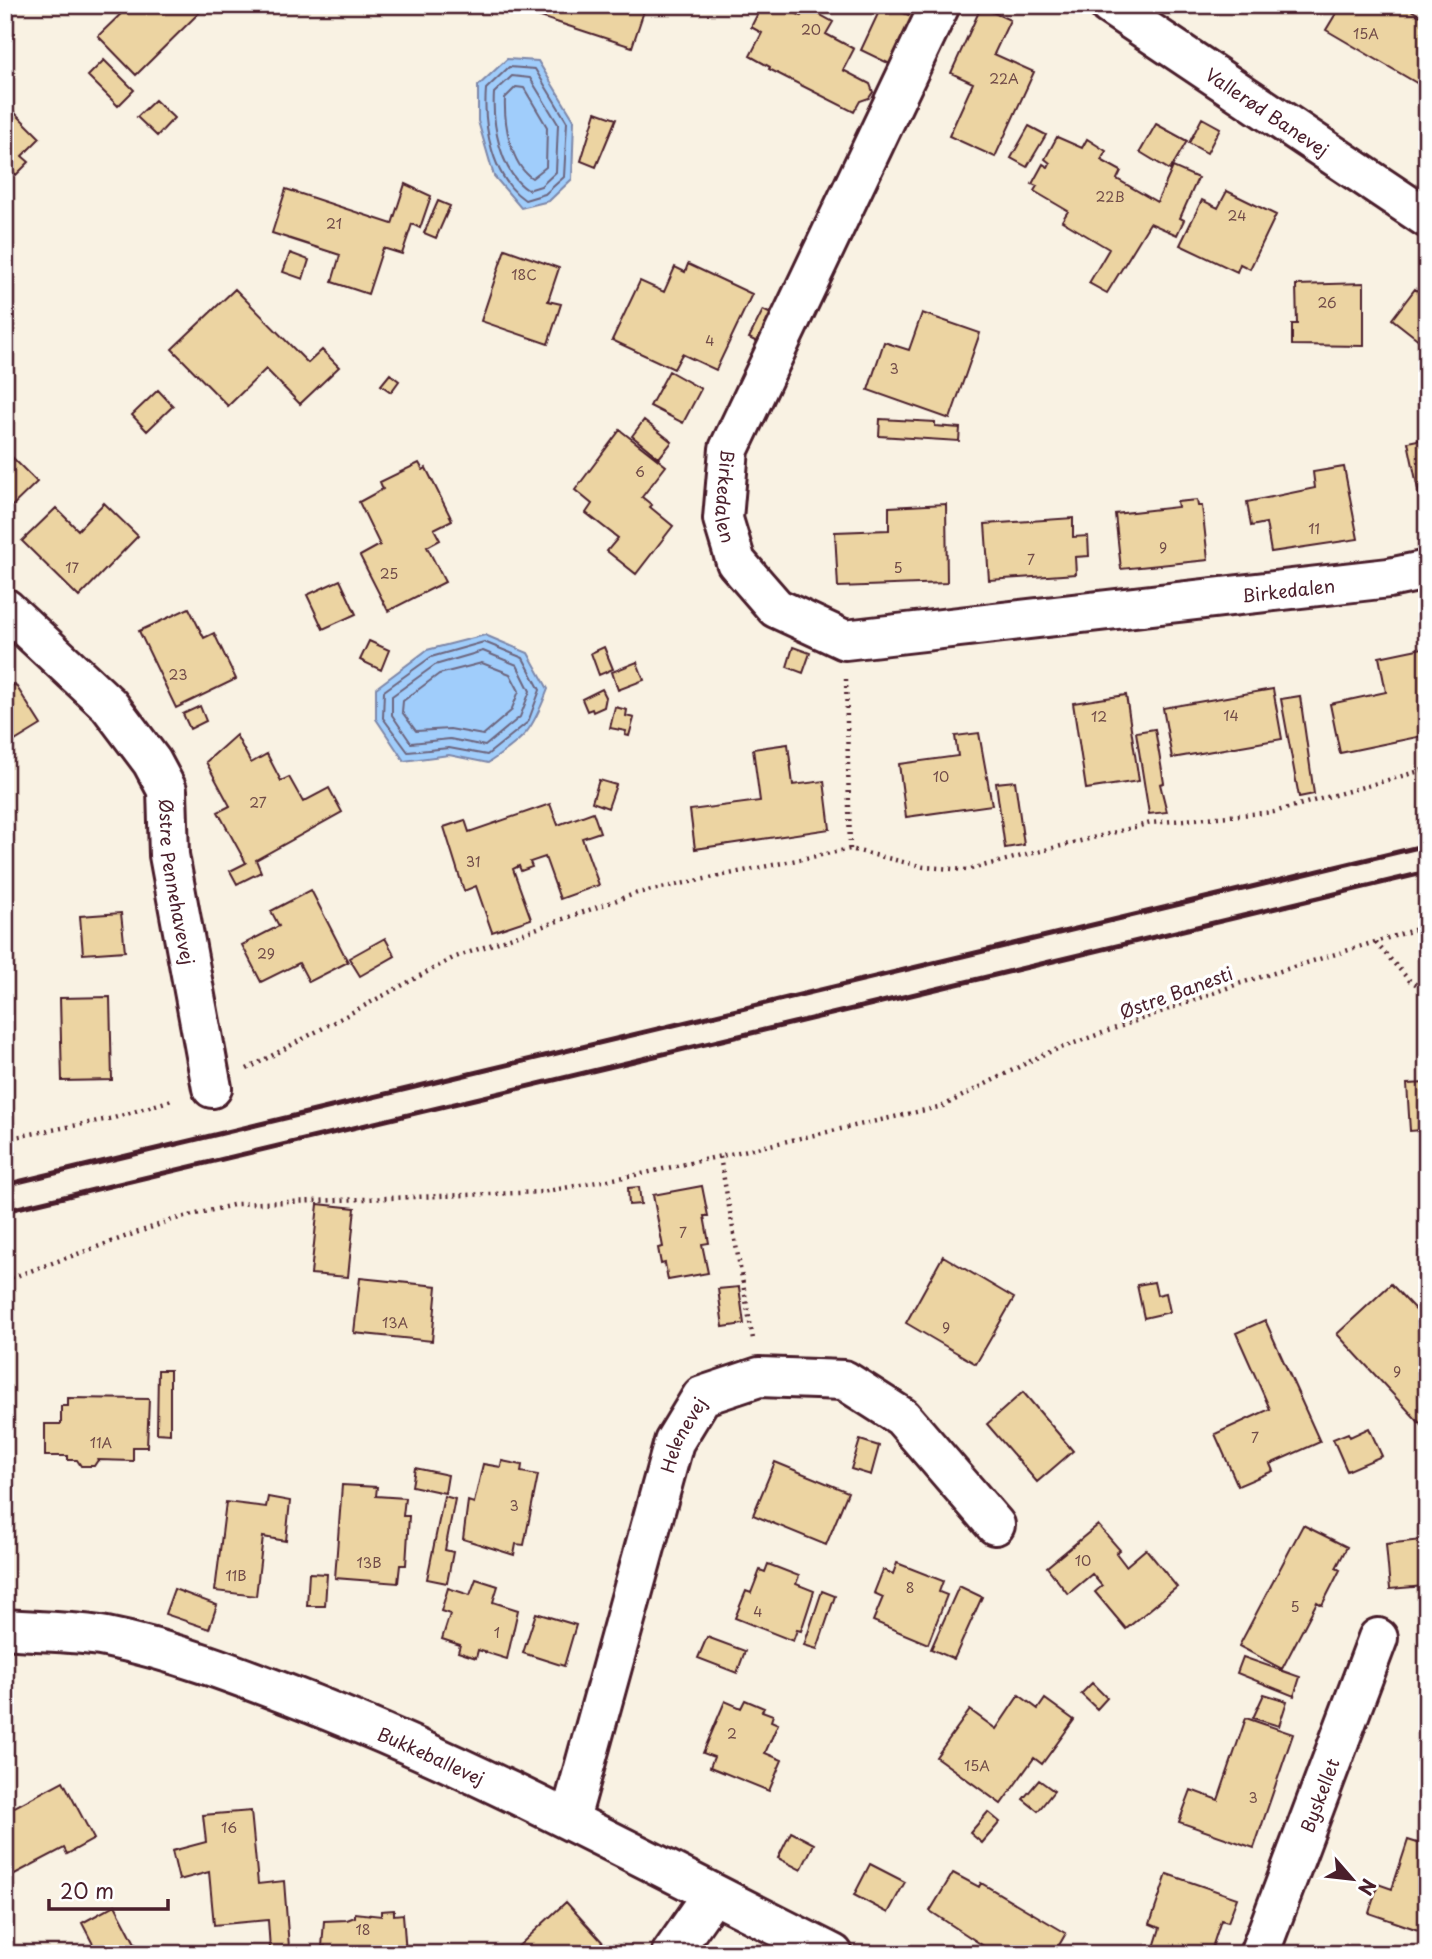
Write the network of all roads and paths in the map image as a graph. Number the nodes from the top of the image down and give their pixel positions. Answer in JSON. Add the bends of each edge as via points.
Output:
{"nodes":[{"id":1,"x":940,"y":5,"type":"edge"},
{"id":2,"x":1109,"y":5,"type":"edge"},
{"id":3,"x":1427,"y":218,"type":"edge"},
{"id":4,"x":1427,"y":570,"type":"edge"},
{"id":5,"x":5,"y":608,"type":"edge"},
{"id":6,"x":845,"y":640,"type":"junction"},
{"id":7,"x":1427,"y":769,"type":"edge"},
{"id":8,"x":850,"y":849,"type":"junction"},
{"id":9,"x":1427,"y":926,"type":"edge"},
{"id":10,"x":1376,"y":943,"type":"junction"},
{"id":11,"x":1427,"y":991,"type":"edge"},
{"id":12,"x":212,"y":1088,"type":"junction"},
{"id":13,"x":5,"y":1139,"type":"edge"},
{"id":14,"x":720,"y":1157,"type":"junction"},
{"id":15,"x":5,"y":1280,"type":"edge"},
{"id":16,"x":760,"y":1377,"type":"junction"},
{"id":17,"x":995,"y":1525,"type":"dead end"},
{"id":18,"x":5,"y":1629,"type":"edge"},
{"id":19,"x":1378,"y":1638,"type":"dead end"},
{"id":20,"x":570,"y":1819,"type":"junction"},
{"id":21,"x":713,"y":1894,"type":"junction"},
{"id":22,"x":671,"y":1954,"type":"edge"},
{"id":23,"x":833,"y":1954,"type":"edge"},
{"id":24,"x":1259,"y":1954,"type":"edge"}],
"edges":[{"from":1,"to":6,"type":"street","name":"Birkedalen","via":[[729,449],[723,519],[736,562],[776,608]]},
{"from":2,"to":3,"type":"street","name":"Vallerød Banevej"},
{"from":4,"to":6,"type":"street","name":"Birkedalen"},
{"from":5,"to":12,"type":"street","name":"Østre Pennehavevej","via":[[109,705],[167,790],[169,855]]},
{"from":6,"to":8,"type":"path"},
{"from":7,"to":8,"type":"path","via":[[1274,812],[1151,823],[967,870],[924,867]]},
{"from":8,"to":12,"type":"path","via":[[637,893],[453,958]]},
{"from":9,"to":10,"type":"path","name":"Østre Banesti"},
{"from":10,"to":11,"type":"path","via":[[1409,980]]},
{"from":10,"to":14,"type":"path","name":"Østre Banesti","via":[[1238,984],[1044,1054],[943,1106]]},
{"from":12,"to":13,"type":"path","via":[[114,1118]]},
{"from":14,"to":15,"type":"path","name":"Østre Banesti","via":[[542,1192],[237,1203],[172,1220]]},
{"from":14,"to":16,"type":"path"},
{"from":16,"to":17,"type":"street","name":"Helenevej","via":[[844,1380],[902,1418]]},
{"from":16,"to":20,"type":"street","name":"Helenevej","via":[[702,1396],[674,1442]]},
{"from":18,"to":20,"type":"street","name":"Bukkeballevej","via":[[104,1637],[206,1663],[406,1741]]},
{"from":19,"to":24,"type":"street","name":"Byskellet"},
{"from":20,"to":21,"type":"street","name":"Bukkeballevej"},
{"from":21,"to":22,"type":"street"},
{"from":21,"to":23,"type":"street","name":"Bukkeballevej"}]}
